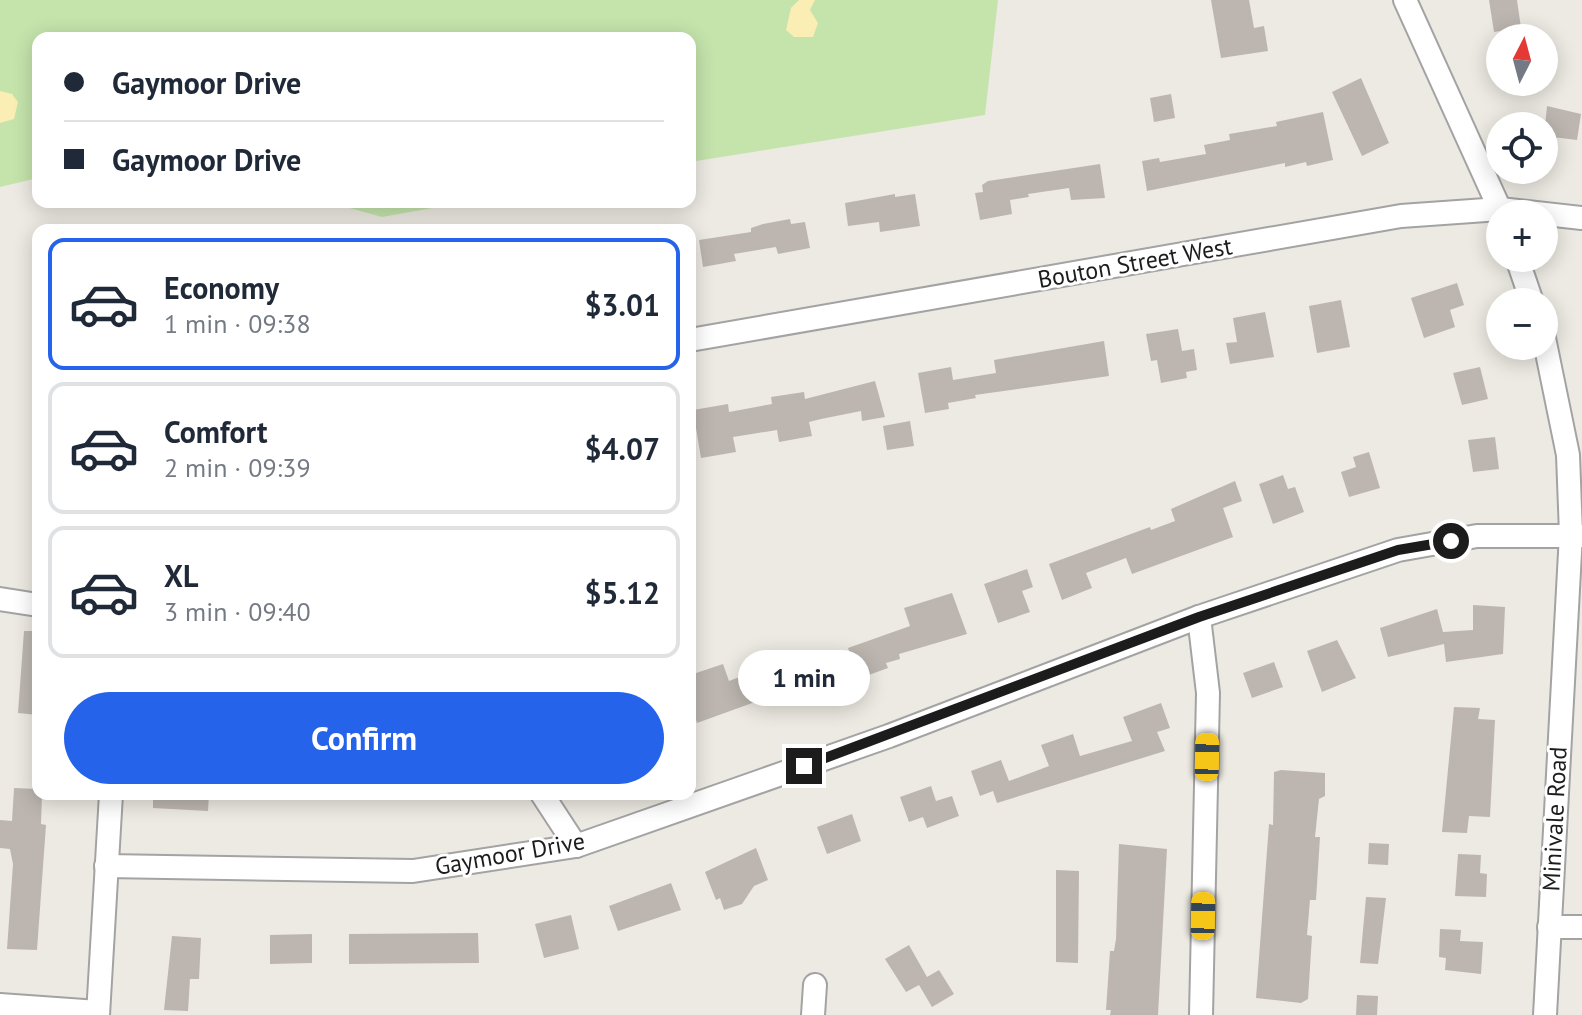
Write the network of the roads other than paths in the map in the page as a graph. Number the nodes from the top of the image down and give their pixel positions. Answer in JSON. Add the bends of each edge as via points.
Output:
{"nodes":[{"id":1,"x":1405,"y":0,"type":"edge"},
{"id":2,"x":1496,"y":200,"type":"edge"},
{"id":3,"x":1486,"y":212,"type":"edge"},
{"id":4,"x":1558,"y":216,"type":"edge"},
{"id":5,"x":1582,"y":218,"type":"edge"},
{"id":6,"x":696,"y":339,"type":"edge"},
{"id":7,"x":1549,"y":360,"type":"edge"},
{"id":8,"x":1577,"y":535,"type":"edge"},
{"id":9,"x":0,"y":599,"type":"edge"},
{"id":10,"x":32,"y":604,"type":"edge"},
{"id":11,"x":1199,"y":617,"type":"junction"},
{"id":12,"x":111,"y":800,"type":"edge"},
{"id":13,"x":546,"y":800,"type":"edge"},
{"id":14,"x":576,"y":846,"type":"junction"},
{"id":15,"x":106,"y":866,"type":"junction"},
{"id":16,"x":1549,"y":927,"type":"junction"},
{"id":17,"x":1582,"y":927,"type":"edge"},
{"id":18,"x":815,"y":985,"type":"dead end"},
{"id":19,"x":0,"y":1005,"type":"edge"},
{"id":20,"x":98,"y":1014,"type":"edge"},
{"id":21,"x":813,"y":1015,"type":"edge"},
{"id":22,"x":1201,"y":1015,"type":"edge"},
{"id":23,"x":1545,"y":1015,"type":"edge"}],
"edges":[{"from":1,"to":2,"type":"street"},
{"from":3,"to":6,"type":"street","name":"Bouton Street West","via":[[1401,216]]},
{"from":4,"to":5,"type":"street","name":"Bouton Street West"},
{"from":7,"to":8,"type":"street","name":"Minivale Road"},
{"from":8,"to":11,"type":"street","name":"Gaymoor Drive","via":[[1477,536],[1398,550]]},
{"from":8,"to":16,"type":"street","name":"Minivale Road"},
{"from":9,"to":10,"type":"street"},
{"from":11,"to":14,"type":"street","name":"Gaymoor Drive","via":[[889,736]]},
{"from":11,"to":22,"type":"street","via":[[1208,693]]},
{"from":12,"to":15,"type":"street"},
{"from":13,"to":14,"type":"street"},
{"from":14,"to":15,"type":"street","name":"Gaymoor Drive","via":[[413,871]]},
{"from":15,"to":20,"type":"street"},
{"from":16,"to":17,"type":"street"},
{"from":16,"to":23,"type":"street","name":"Minivale Road"},
{"from":18,"to":21,"type":"street"},
{"from":19,"to":20,"type":"street"}]}
